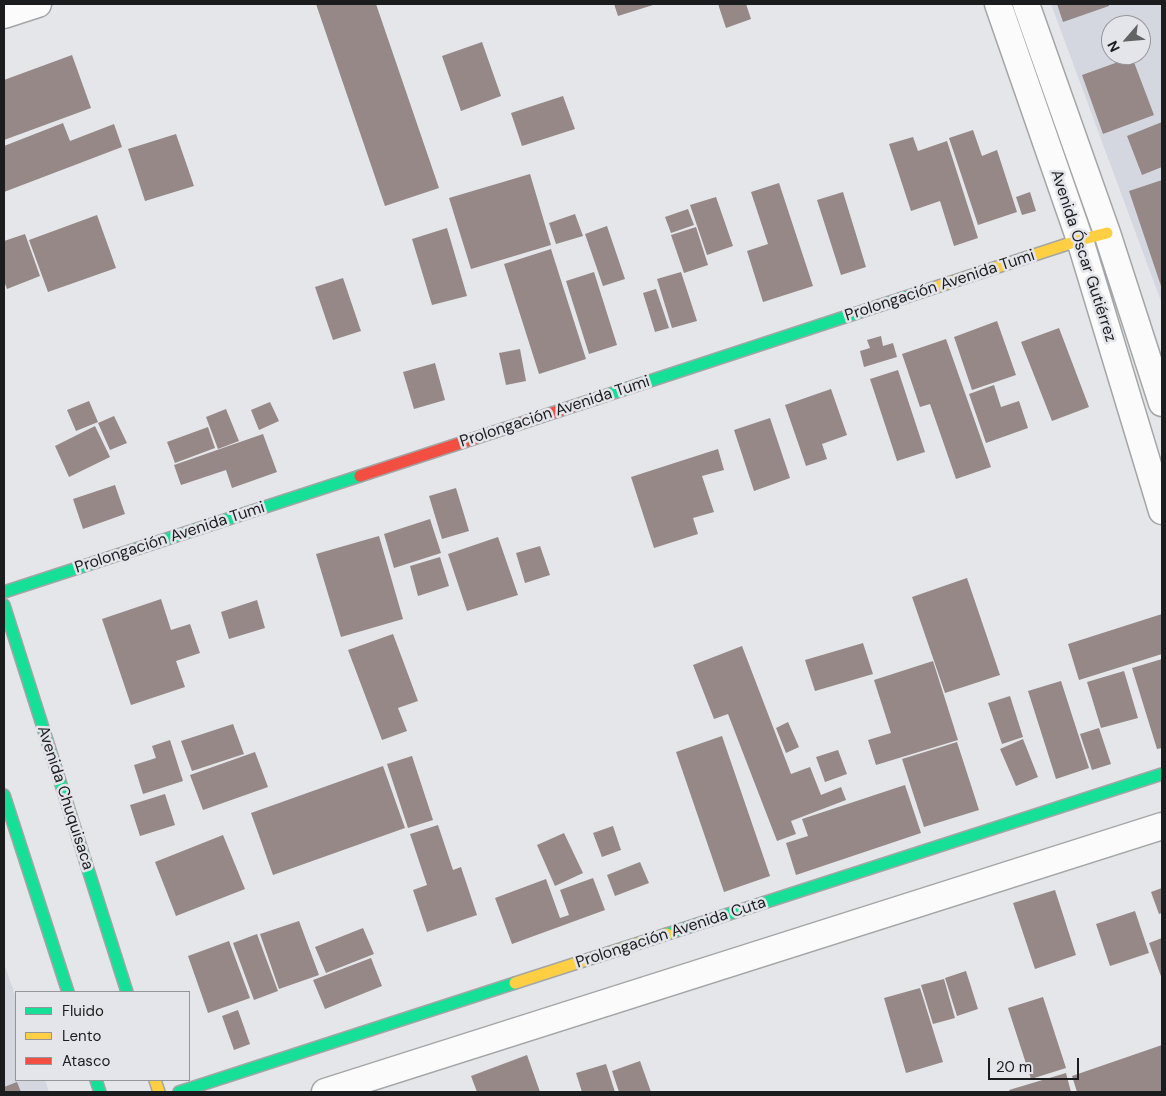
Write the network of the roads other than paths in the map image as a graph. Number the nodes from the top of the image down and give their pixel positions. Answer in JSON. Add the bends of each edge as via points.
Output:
{"nodes":[{"id":1,"x":38,"y":4,"type":"edge"},
{"id":2,"x":998,"y":4,"type":"edge"},
{"id":3,"x":1026,"y":4,"type":"edge"},
{"id":4,"x":4,"y":15,"type":"edge"},
{"id":5,"x":1107,"y":233,"type":"junction"},
{"id":6,"x":1080,"y":240,"type":"junction"},
{"id":7,"x":1162,"y":403,"type":"edge"},
{"id":8,"x":1160,"y":496,"type":"edge"},
{"id":9,"x":4,"y":592,"type":"edge"},
{"id":10,"x":4,"y":605,"type":"edge"},
{"id":11,"x":1162,"y":774,"type":"edge"},
{"id":12,"x":4,"y":795,"type":"edge"},
{"id":13,"x":1162,"y":826,"type":"edge"},
{"id":14,"x":68,"y":991,"type":"edge"},
{"id":15,"x":127,"y":991,"type":"edge"},
{"id":16,"x":179,"y":1092,"type":"edge"},
{"id":17,"x":324,"y":1092,"type":"edge"}],
"edges":[{"from":1,"to":4,"type":"street"},
{"from":2,"to":6,"type":"street","name":"Avenida Óscar Gutiérrez"},
{"from":3,"to":5,"type":"street","name":"Avenida Óscar Gutiérrez"},
{"from":5,"to":6,"type":"street","name":"Prolongación Avenida Tumi"},
{"from":5,"to":7,"type":"street","name":"Avenida Óscar Gutiérrez"},
{"from":6,"to":8,"type":"street","name":"Avenida Óscar Gutiérrez"},
{"from":6,"to":9,"type":"street","name":"Prolongación Avenida Tumi"},
{"from":10,"to":15,"type":"street","name":"Avenida Chuquisaca"},
{"from":11,"to":16,"type":"street","name":"Prolongación Avenida Cuta"},
{"from":12,"to":14,"type":"street"},
{"from":13,"to":17,"type":"street"}]}
